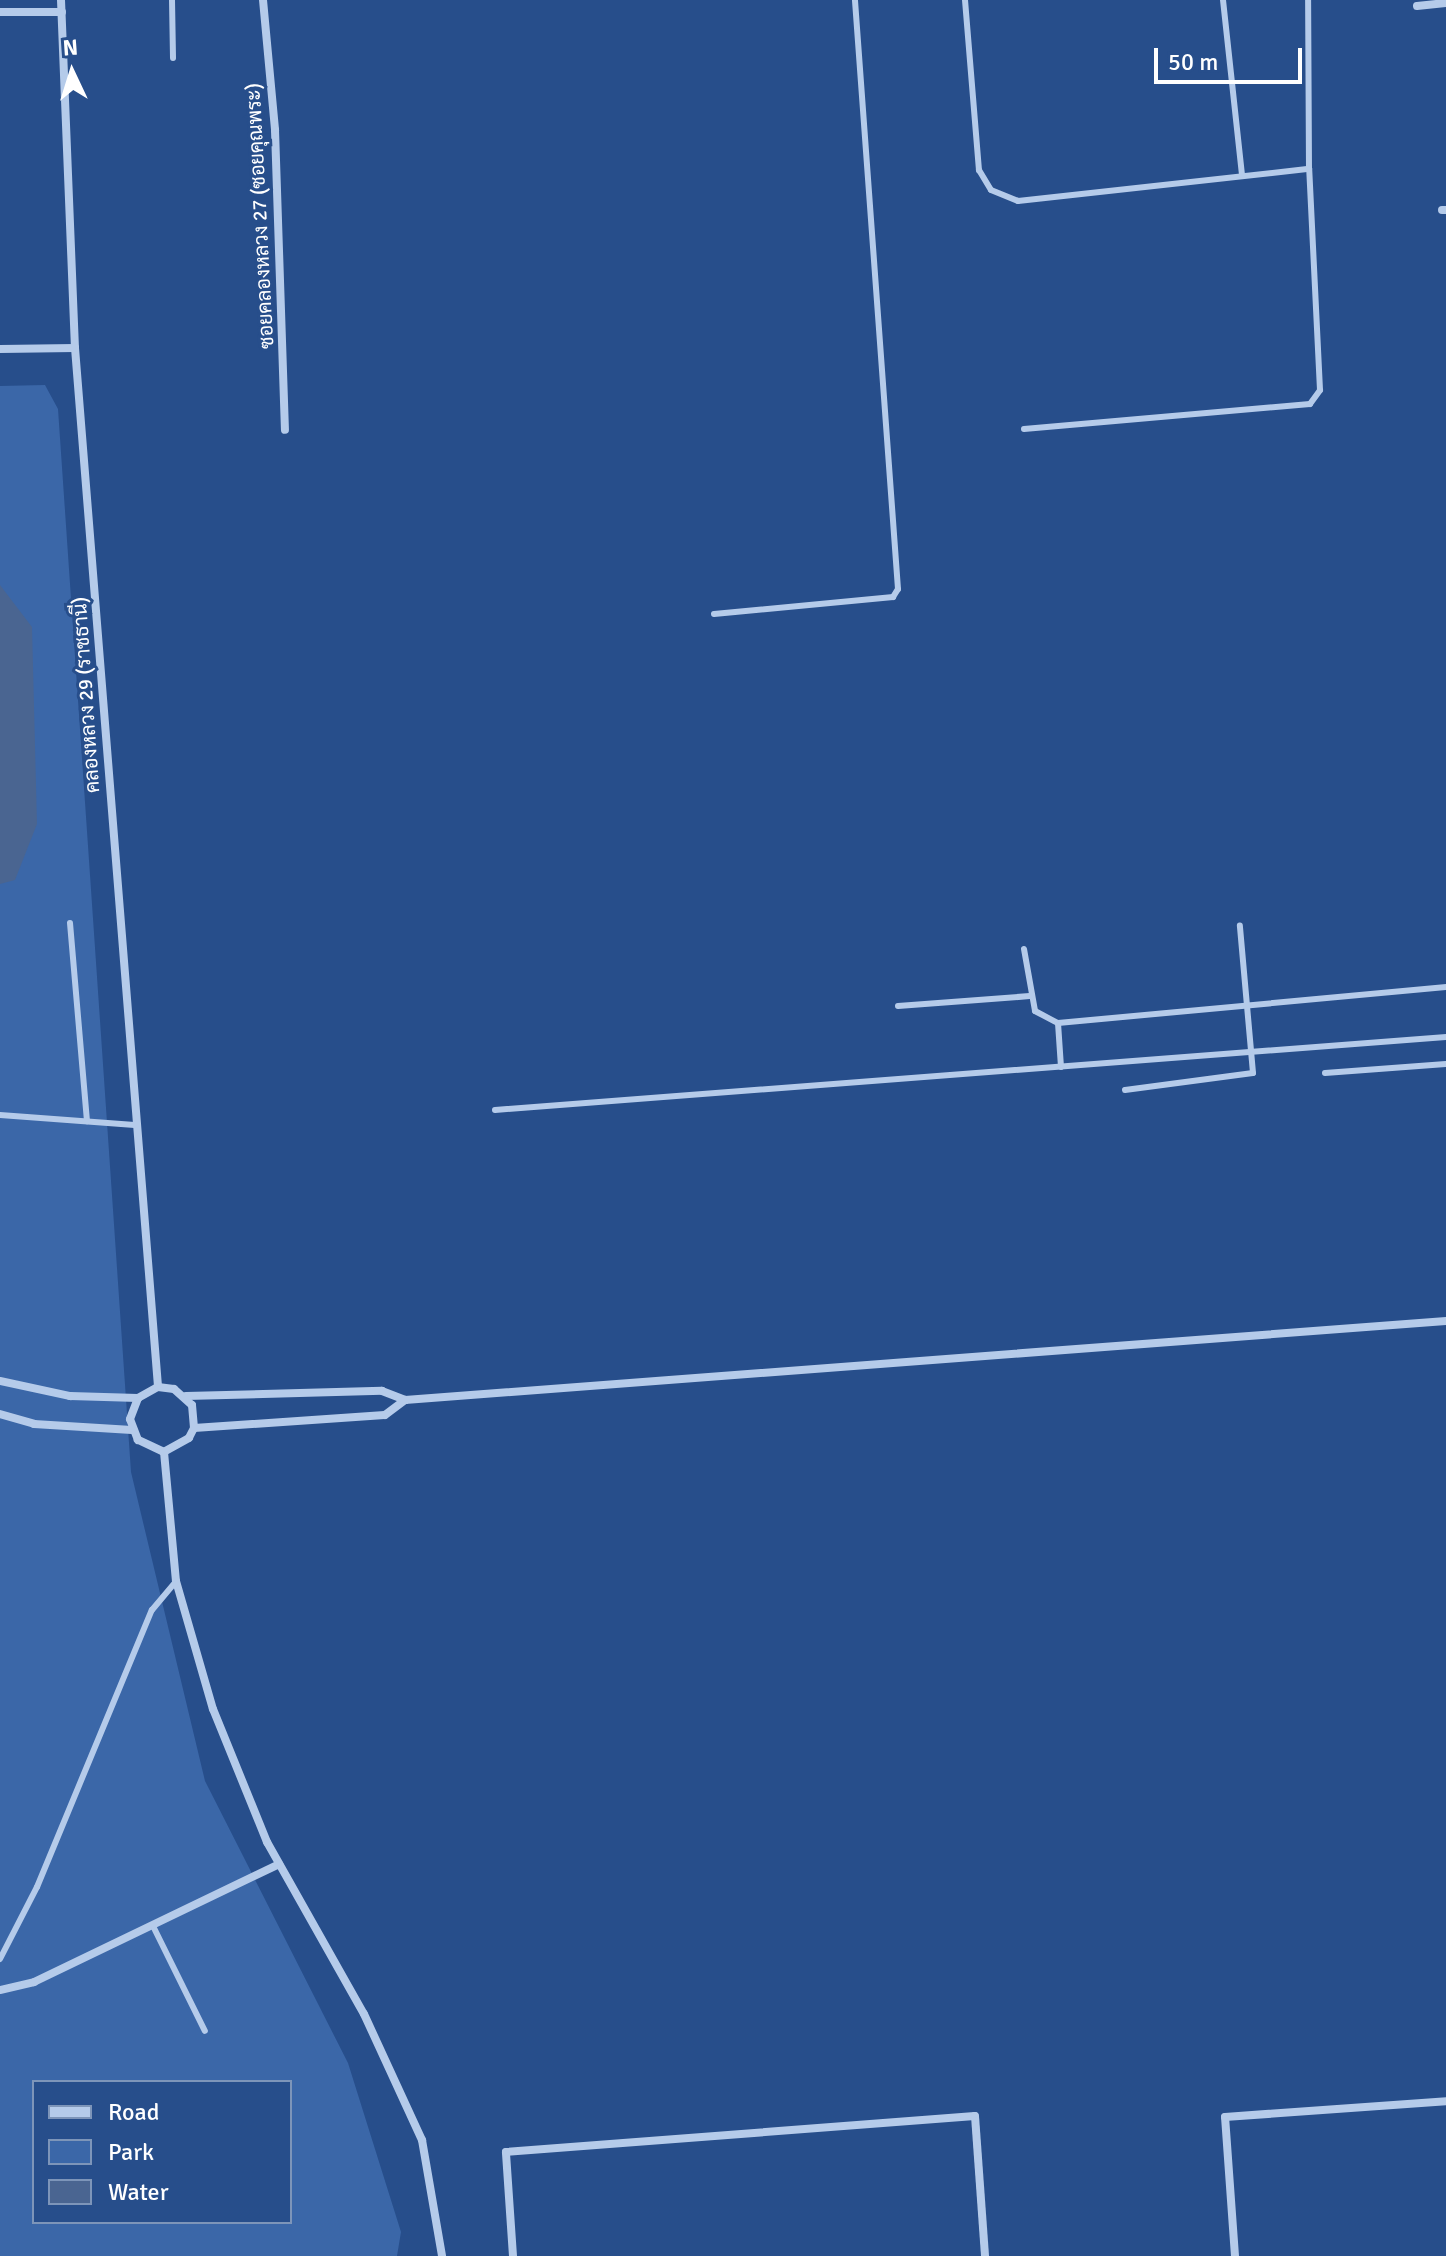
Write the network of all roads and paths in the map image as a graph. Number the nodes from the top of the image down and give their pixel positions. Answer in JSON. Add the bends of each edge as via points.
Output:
{"nodes":[{"id":1,"x":61,"y":0,"type":"edge"},
{"id":2,"x":172,"y":0,"type":"edge"},
{"id":3,"x":263,"y":0,"type":"edge"},
{"id":4,"x":855,"y":0,"type":"edge"},
{"id":5,"x":965,"y":0,"type":"edge"},
{"id":6,"x":1223,"y":0,"type":"edge"},
{"id":7,"x":1308,"y":0,"type":"edge"},
{"id":8,"x":1446,"y":3,"type":"edge"},
{"id":9,"x":1417,"y":6,"type":"dead end"},
{"id":10,"x":0,"y":12,"type":"edge"},
{"id":11,"x":62,"y":12,"type":"junction"},
{"id":12,"x":173,"y":58,"type":"dead end"},
{"id":13,"x":1309,"y":169,"type":"junction"},
{"id":14,"x":1242,"y":176,"type":"junction"},
{"id":15,"x":75,"y":348,"type":"junction"},
{"id":16,"x":0,"y":349,"type":"edge"},
{"id":17,"x":1024,"y":429,"type":"dead end"},
{"id":18,"x":285,"y":430,"type":"dead end"},
{"id":19,"x":714,"y":614,"type":"dead end"},
{"id":20,"x":70,"y":923,"type":"dead end"},
{"id":21,"x":1240,"y":926,"type":"dead end"},
{"id":22,"x":1024,"y":949,"type":"dead end"},
{"id":23,"x":1446,"y":987,"type":"edge"},
{"id":24,"x":1030,"y":996,"type":"junction"},
{"id":25,"x":898,"y":1006,"type":"dead end"},
{"id":26,"x":1247,"y":1008,"type":"junction"},
{"id":27,"x":1058,"y":1023,"type":"junction"},
{"id":28,"x":1446,"y":1037,"type":"edge"},
{"id":29,"x":1252,"y":1052,"type":"junction"},
{"id":30,"x":1446,"y":1064,"type":"edge"},
{"id":31,"x":1061,"y":1067,"type":"junction"},
{"id":32,"x":1325,"y":1073,"type":"dead end"},
{"id":33,"x":1125,"y":1090,"type":"dead end"},
{"id":34,"x":495,"y":1110,"type":"dead end"},
{"id":35,"x":0,"y":1115,"type":"edge"},
{"id":36,"x":87,"y":1121,"type":"junction"},
{"id":37,"x":135,"y":1125,"type":"junction"},
{"id":38,"x":1446,"y":1321,"type":"edge"},
{"id":39,"x":0,"y":1381,"type":"edge"},
{"id":40,"x":158,"y":1387,"type":"junction"},
{"id":41,"x":186,"y":1396,"type":"junction"},
{"id":42,"x":138,"y":1398,"type":"junction"},
{"id":43,"x":405,"y":1400,"type":"junction"},
{"id":44,"x":0,"y":1414,"type":"edge"},
{"id":45,"x":194,"y":1428,"type":"junction"},
{"id":46,"x":132,"y":1430,"type":"junction"},
{"id":47,"x":164,"y":1452,"type":"junction"},
{"id":48,"x":176,"y":1581,"type":"junction"},
{"id":49,"x":279,"y":1864,"type":"junction"},
{"id":50,"x":153,"y":1926,"type":"junction"},
{"id":51,"x":0,"y":1959,"type":"edge"},
{"id":52,"x":0,"y":1990,"type":"edge"},
{"id":53,"x":205,"y":2031,"type":"dead end"},
{"id":54,"x":1446,"y":2101,"type":"edge"},
{"id":55,"x":442,"y":2256,"type":"edge"},
{"id":56,"x":513,"y":2256,"type":"edge"},
{"id":57,"x":985,"y":2256,"type":"edge"},
{"id":58,"x":1235,"y":2256,"type":"edge"}],
"edges":[{"from":1,"to":11,"type":"street","name":"คลองหลวง 29 (ราชธานี)"},
{"from":2,"to":12,"type":"lane"},
{"from":3,"to":18,"type":"street","name":"ซอยคลองหลวง 27 (ซอยคุณพระ)","via":[[275,130]]},
{"from":4,"to":19,"type":"lane","via":[[898,589],[893,597]]},
{"from":5,"to":14,"type":"lane","via":[[979,170],[1005,199]]},
{"from":6,"to":14,"type":"lane"},
{"from":7,"to":13,"type":"lane"},
{"from":8,"to":9,"type":"street"},
{"from":10,"to":11,"type":"street"},
{"from":11,"to":15,"type":"street","name":"คลองหลวง 29 (ราชธานี)"},
{"from":13,"to":14,"type":"lane"},
{"from":13,"to":17,"type":"lane","via":[[1320,390],[1310,404]]},
{"from":15,"to":16,"type":"street"},
{"from":15,"to":37,"type":"street","name":"คลองหลวง 29 (ราชธานี)"},
{"from":20,"to":36,"type":"lane"},
{"from":21,"to":26,"type":"lane"},
{"from":22,"to":24,"type":"lane"},
{"from":23,"to":26,"type":"lane"},
{"from":24,"to":25,"type":"lane"},
{"from":24,"to":27,"type":"lane","via":[[1035,1011]]},
{"from":26,"to":27,"type":"lane"},
{"from":26,"to":29,"type":"lane"},
{"from":27,"to":31,"type":"lane"},
{"from":28,"to":29,"type":"lane"},
{"from":29,"to":31,"type":"lane"},
{"from":29,"to":33,"type":"lane","via":[[1250,1077]]},
{"from":30,"to":32,"type":"lane"},
{"from":31,"to":34,"type":"lane"},
{"from":35,"to":36,"type":"lane"},
{"from":36,"to":37,"type":"lane"},
{"from":37,"to":40,"type":"street","name":"คลองหลวง 29 (ราชธานี)"},
{"from":38,"to":43,"type":"street"},
{"from":39,"to":42,"type":"street","via":[[70,1396]]},
{"from":40,"to":41,"type":"street"},
{"from":40,"to":42,"type":"street"},
{"from":41,"to":43,"type":"street","via":[[382,1391]]},
{"from":41,"to":45,"type":"street"},
{"from":42,"to":46,"type":"street","via":[[132,1408]]},
{"from":43,"to":45,"type":"street","via":[[385,1415]]},
{"from":44,"to":46,"type":"street","via":[[34,1424]]},
{"from":45,"to":47,"type":"street","via":[[178,1448]]},
{"from":46,"to":47,"type":"street","via":[[149,1449]]},
{"from":47,"to":48,"type":"street"},
{"from":48,"to":49,"type":"street","via":[[213,1709]]},
{"from":48,"to":51,"type":"lane","via":[[152,1610],[37,1887]]},
{"from":49,"to":50,"type":"street"},
{"from":49,"to":55,"type":"street","via":[[364,2014],[422,2140]]},
{"from":50,"to":52,"type":"street","via":[[34,1982]]},
{"from":50,"to":53,"type":"lane"},
{"from":54,"to":58,"type":"street","via":[[1225,2117]]},
{"from":56,"to":57,"type":"street","via":[[506,2152],[975,2116]]}]}
